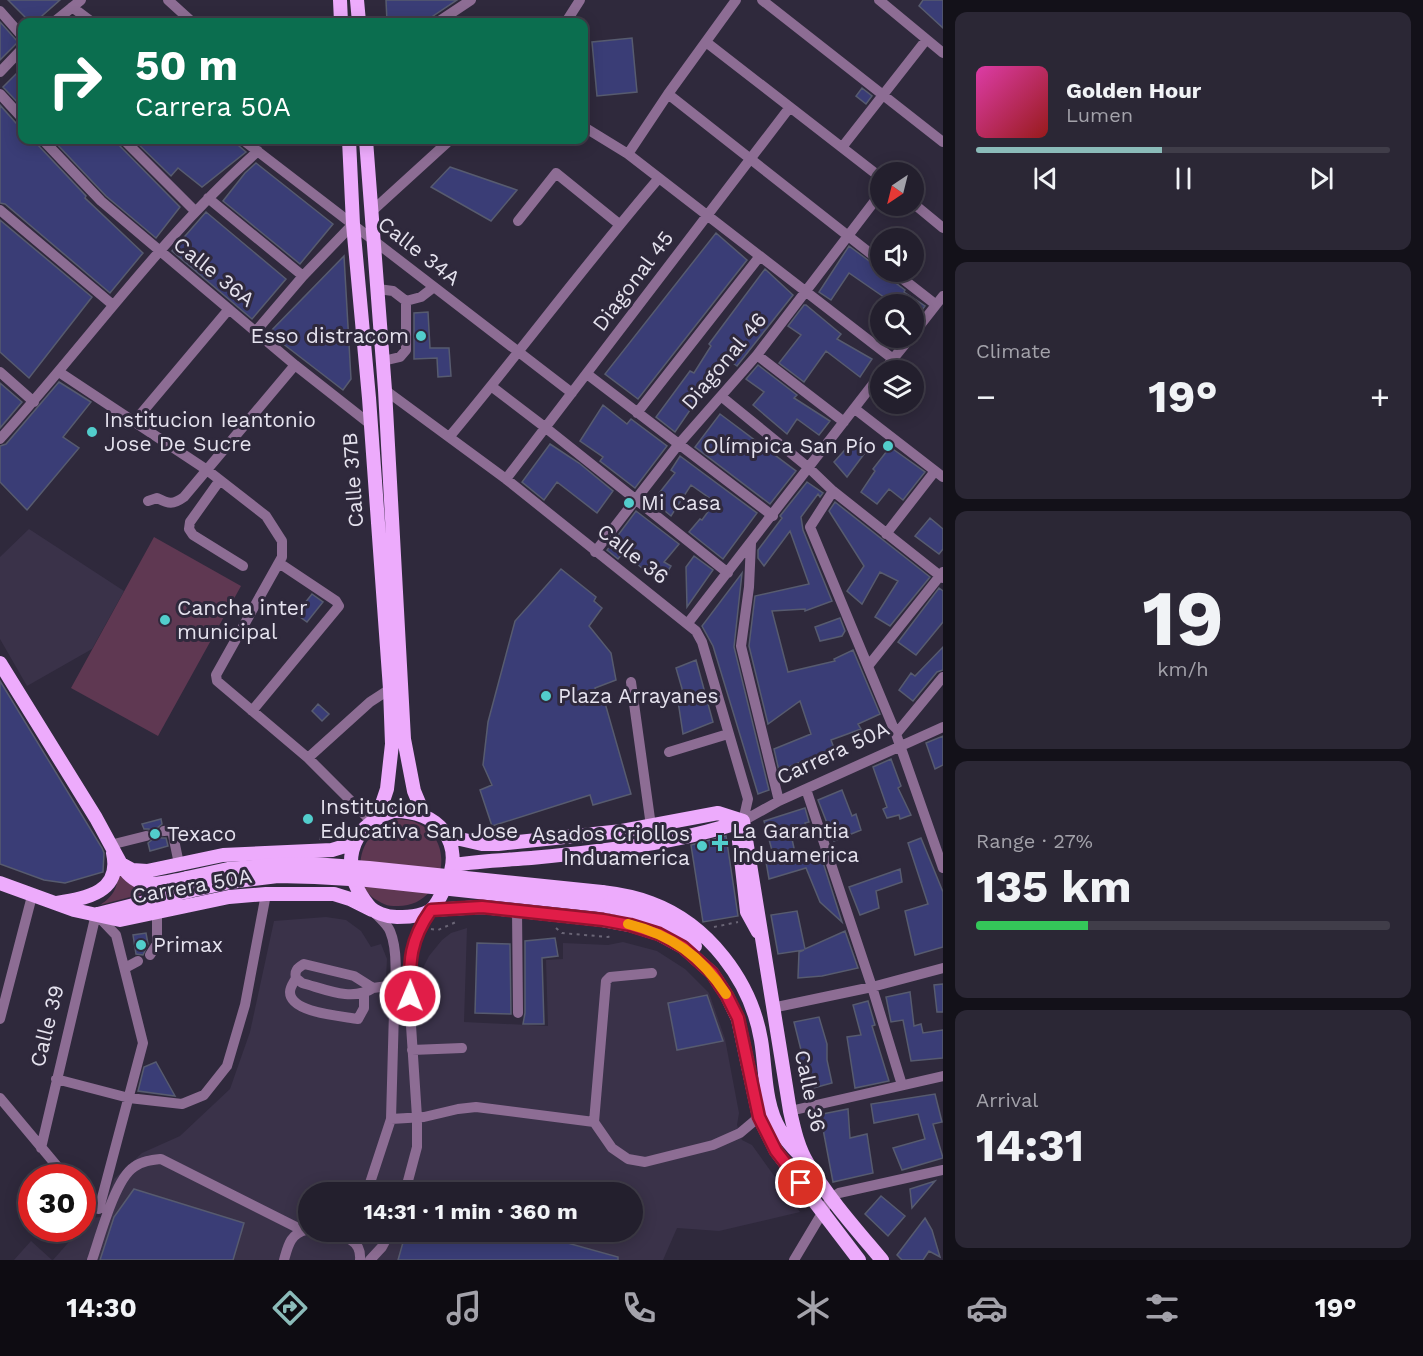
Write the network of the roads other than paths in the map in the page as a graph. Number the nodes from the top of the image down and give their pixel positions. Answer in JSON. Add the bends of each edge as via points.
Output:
{"nodes":[{"id":1,"x":168,"y":0,"type":"edge"},
{"id":2,"x":340,"y":0,"type":"edge"},
{"id":3,"x":357,"y":0,"type":"edge"},
{"id":4,"x":471,"y":0,"type":"edge"},
{"id":5,"x":580,"y":0,"type":"edge"},
{"id":6,"x":736,"y":0,"type":"edge"},
{"id":7,"x":762,"y":0,"type":"edge"},
{"id":8,"x":879,"y":0,"type":"edge"},
{"id":9,"x":76,"y":4,"type":"edge"},
{"id":10,"x":0,"y":11,"type":"edge"},
{"id":11,"x":59,"y":18,"type":"edge"},
{"id":12,"x":88,"y":18,"type":"edge"},
{"id":13,"x":188,"y":18,"type":"edge"},
{"id":14,"x":341,"y":18,"type":"edge"},
{"id":15,"x":359,"y":18,"type":"edge"},
{"id":16,"x":444,"y":18,"type":"edge"},
{"id":17,"x":569,"y":18,"type":"edge"},
{"id":18,"x":18,"y":31,"type":"edge"},
{"id":19,"x":926,"y":40,"type":"junction"},
{"id":20,"x":706,"y":42,"type":"junction"},
{"id":21,"x":18,"y":53,"type":"edge"},
{"id":22,"x":943,"y":53,"type":"edge"},
{"id":23,"x":0,"y":72,"type":"edge"},
{"id":24,"x":0,"y":94,"type":"edge"},
{"id":25,"x":668,"y":94,"type":"junction"},
{"id":26,"x":884,"y":96,"type":"junction"},
{"id":27,"x":790,"y":107,"type":"junction"},
{"id":28,"x":18,"y":114,"type":"edge"},
{"id":29,"x":588,"y":129,"type":"edge"},
{"id":30,"x":943,"y":142,"type":"edge"},
{"id":31,"x":47,"y":144,"type":"edge"},
{"id":32,"x":128,"y":144,"type":"edge"},
{"id":33,"x":248,"y":144,"type":"edge"},
{"id":34,"x":349,"y":144,"type":"edge"},
{"id":35,"x":366,"y":144,"type":"edge"},
{"id":36,"x":446,"y":144,"type":"edge"},
{"id":37,"x":843,"y":146,"type":"junction"},
{"id":38,"x":258,"y":152,"type":"junction"},
{"id":39,"x":628,"y":154,"type":"junction"},
{"id":40,"x":751,"y":158,"type":"junction"},
{"id":41,"x":870,"y":169,"type":"edge"},
{"id":42,"x":659,"y":178,"type":"junction"},
{"id":43,"x":208,"y":198,"type":"junction"},
{"id":44,"x":870,"y":208,"type":"edge"},
{"id":45,"x":0,"y":210,"type":"edge"},
{"id":46,"x":195,"y":211,"type":"junction"},
{"id":47,"x":371,"y":212,"type":"junction"},
{"id":48,"x":924,"y":212,"type":"edge"},
{"id":49,"x":707,"y":215,"type":"junction"},
{"id":50,"x":518,"y":221,"type":"dead end"},
{"id":51,"x":353,"y":224,"type":"junction"},
{"id":52,"x":619,"y":224,"type":"junction"},
{"id":53,"x":943,"y":228,"type":"edge"},
{"id":54,"x":849,"y":236,"type":"junction"},
{"id":55,"x":374,"y":241,"type":"junction"},
{"id":56,"x":158,"y":251,"type":"junction"},
{"id":57,"x":870,"y":253,"type":"edge"},
{"id":58,"x":760,"y":256,"type":"junction"},
{"id":59,"x":303,"y":276,"type":"junction"},
{"id":60,"x":910,"y":282,"type":"edge"},
{"id":61,"x":434,"y":287,"type":"junction"},
{"id":62,"x":378,"y":289,"type":"junction"},
{"id":63,"x":805,"y":291,"type":"junction"},
{"id":64,"x":939,"y":300,"type":"edge"},
{"id":65,"x":406,"y":301,"type":"junction"},
{"id":66,"x":113,"y":305,"type":"junction"},
{"id":67,"x":229,"y":309,"type":"junction"},
{"id":68,"x":924,"y":320,"type":"edge"},
{"id":69,"x":256,"y":331,"type":"junction"},
{"id":70,"x":902,"y":348,"type":"edge"},
{"id":71,"x":519,"y":353,"type":"junction"},
{"id":72,"x":757,"y":355,"type":"junction"},
{"id":73,"x":893,"y":359,"type":"joint"},
{"id":74,"x":383,"y":361,"type":"junction"},
{"id":75,"x":295,"y":364,"type":"junction"},
{"id":76,"x":0,"y":372,"type":"edge"},
{"id":77,"x":59,"y":372,"type":"junction"},
{"id":78,"x":587,"y":374,"type":"junction"},
{"id":79,"x":491,"y":387,"type":"junction"},
{"id":80,"x":870,"y":389,"type":"edge"},
{"id":81,"x":385,"y":390,"type":"junction"},
{"id":82,"x":572,"y":393,"type":"junction"},
{"id":83,"x":722,"y":397,"type":"junction"},
{"id":84,"x":34,"y":402,"type":"junction"},
{"id":85,"x":855,"y":409,"type":"junction"},
{"id":86,"x":637,"y":413,"type":"junction"},
{"id":87,"x":134,"y":422,"type":"junction"},
{"id":88,"x":844,"y":422,"type":"junction"},
{"id":89,"x":370,"y":424,"type":"junction"},
{"id":90,"x":546,"y":428,"type":"junction"},
{"id":91,"x":450,"y":436,"type":"junction"},
{"id":92,"x":0,"y":439,"type":"edge"},
{"id":93,"x":678,"y":445,"type":"junction"},
{"id":94,"x":809,"y":468,"type":"junction"},
{"id":95,"x":207,"y":470,"type":"junction"},
{"id":96,"x":939,"y":474,"type":"edge"},
{"id":97,"x":506,"y":479,"type":"junction"},
{"id":98,"x":220,"y":480,"type":"junction"},
{"id":99,"x":833,"y":491,"type":"junction"},
{"id":100,"x":635,"y":498,"type":"junction"},
{"id":101,"x":148,"y":501,"type":"dead end"},
{"id":102,"x":773,"y":516,"type":"junction"},
{"id":103,"x":886,"y":534,"type":"junction"},
{"id":104,"x":752,"y":543,"type":"junction"},
{"id":105,"x":595,"y":552,"type":"junction"},
{"id":106,"x":279,"y":562,"type":"junction"},
{"id":107,"x":243,"y":566,"type":"dead end"},
{"id":108,"x":728,"y":573,"type":"junction"},
{"id":109,"x":942,"y":575,"type":"edge"},
{"id":110,"x":688,"y":623,"type":"junction"},
{"id":111,"x":0,"y":663,"type":"edge"},
{"id":112,"x":869,"y":665,"type":"junction"},
{"id":113,"x":943,"y":677,"type":"edge"},
{"id":114,"x":631,"y":682,"type":"dead end"},
{"id":115,"x":390,"y":689,"type":"junction"},
{"id":116,"x":252,"y":711,"type":"junction"},
{"id":117,"x":943,"y":727,"type":"edge"},
{"id":118,"x":896,"y":734,"type":"junction"},
{"id":119,"x":728,"y":735,"type":"junction"},
{"id":120,"x":900,"y":745,"type":"junction"},
{"id":121,"x":669,"y":752,"type":"dead end"},
{"id":122,"x":308,"y":758,"type":"junction"},
{"id":123,"x":806,"y":789,"type":"junction"},
{"id":124,"x":779,"y":801,"type":"junction"},
{"id":125,"x":424,"y":815,"type":"junction"},
{"id":126,"x":371,"y":817,"type":"junction"},
{"id":127,"x":743,"y":821,"type":"junction"},
{"id":128,"x":651,"y":826,"type":"junction"},
{"id":129,"x":164,"y":831,"type":"dead end"},
{"id":130,"x":146,"y":836,"type":"tunnel mouth"},
{"id":131,"x":447,"y":836,"type":"junction"},
{"id":132,"x":356,"y":838,"type":"junction"},
{"id":133,"x":112,"y":848,"type":"junction"},
{"id":134,"x":121,"y":864,"type":"junction"},
{"id":135,"x":179,"y":864,"type":"junction"},
{"id":136,"x":453,"y":865,"type":"junction"},
{"id":137,"x":943,"y":868,"type":"edge"},
{"id":138,"x":0,"y":883,"type":"edge"},
{"id":139,"x":188,"y":885,"type":"junction"},
{"id":140,"x":266,"y":894,"type":"junction"},
{"id":141,"x":32,"y":896,"type":"junction"},
{"id":142,"x":601,"y":898,"type":"junction"},
{"id":143,"x":53,"y":904,"type":"junction"},
{"id":144,"x":372,"y":910,"type":"junction"},
{"id":145,"x":431,"y":910,"type":"junction"},
{"id":146,"x":517,"y":910,"type":"junction"},
{"id":147,"x":157,"y":913,"type":"junction"},
{"id":148,"x":96,"y":914,"type":"junction"},
{"id":149,"x":150,"y":955,"type":"dead end"},
{"id":150,"x":138,"y":961,"type":"dead end"},
{"id":151,"x":125,"y":968,"type":"junction"},
{"id":152,"x":943,"y":968,"type":"edge"},
{"id":153,"x":652,"y":973,"type":"dead end"},
{"id":154,"x":296,"y":978,"type":"junction"},
{"id":155,"x":872,"y":987,"type":"junction"},
{"id":156,"x":369,"y":991,"type":"junction"},
{"id":157,"x":395,"y":991,"type":"junction"},
{"id":158,"x":727,"y":996,"type":"junction"},
{"id":159,"x":772,"y":1008,"type":"junction"},
{"id":160,"x":394,"y":1011,"type":"dead end"},
{"id":161,"x":410,"y":1011,"type":"dead end"},
{"id":162,"x":518,"y":1013,"type":"dead end"},
{"id":163,"x":0,"y":1019,"type":"edge"},
{"id":164,"x":462,"y":1047,"type":"dead end"},
{"id":165,"x":412,"y":1050,"type":"junction"},
{"id":166,"x":943,"y":1076,"type":"edge"},
{"id":167,"x":56,"y":1079,"type":"junction"},
{"id":168,"x":902,"y":1084,"type":"junction"},
{"id":169,"x":0,"y":1098,"type":"edge"},
{"id":170,"x":129,"y":1098,"type":"junction"},
{"id":171,"x":790,"y":1112,"type":"junction"},
{"id":172,"x":417,"y":1117,"type":"junction"},
{"id":173,"x":759,"y":1117,"type":"junction"},
{"id":174,"x":391,"y":1119,"type":"junction"},
{"id":175,"x":594,"y":1122,"type":"junction"},
{"id":176,"x":41,"y":1148,"type":"junction"},
{"id":177,"x":807,"y":1163,"type":"junction"},
{"id":178,"x":55,"y":1164,"type":"edge"},
{"id":179,"x":943,"y":1170,"type":"edge"},
{"id":180,"x":370,"y":1182,"type":"edge"},
{"id":181,"x":408,"y":1182,"type":"edge"},
{"id":182,"x":831,"y":1197,"type":"junction"},
{"id":183,"x":96,"y":1208,"type":"edge"},
{"id":184,"x":822,"y":1212,"type":"junction"},
{"id":185,"x":298,"y":1227,"type":"edge"},
{"id":186,"x":298,"y":1233,"type":"edge"},
{"id":187,"x":354,"y":1242,"type":"edge"},
{"id":188,"x":385,"y":1242,"type":"edge"},
{"id":189,"x":92,"y":1260,"type":"edge"},
{"id":190,"x":284,"y":1260,"type":"edge"},
{"id":191,"x":360,"y":1260,"type":"edge"},
{"id":192,"x":370,"y":1260,"type":"edge"},
{"id":193,"x":794,"y":1260,"type":"edge"},
{"id":194,"x":859,"y":1260,"type":"edge"},
{"id":195,"x":882,"y":1260,"type":"edge"}],
"edges":[{"from":1,"to":13,"type":"street"},
{"from":2,"to":14,"type":"main road"},
{"from":3,"to":15,"type":"main road"},
{"from":4,"to":16,"type":"street"},
{"from":5,"to":17,"type":"street"},
{"from":6,"to":20,"type":"street"},
{"from":7,"to":26,"type":"street"},
{"from":8,"to":19,"type":"street"},
{"from":9,"to":11,"type":"street"},
{"from":9,"to":12,"type":"street"},
{"from":10,"to":18,"type":"street"},
{"from":19,"to":22,"type":"street"},
{"from":19,"to":26,"type":"street"},
{"from":20,"to":25,"type":"street"},
{"from":20,"to":27,"type":"street"},
{"from":21,"to":23,"type":"street"},
{"from":24,"to":28,"type":"street"},
{"from":25,"to":39,"type":"street"},
{"from":25,"to":40,"type":"street"},
{"from":26,"to":30,"type":"street"},
{"from":26,"to":37,"type":"street"},
{"from":27,"to":37,"type":"street"},
{"from":27,"to":40,"type":"street","name":"Diagonal 45"},
{"from":29,"to":39,"type":"street"},
{"from":31,"to":56,"type":"street","name":"Calle 36A","via":[[101,201]]},
{"from":32,"to":46,"type":"street"},
{"from":33,"to":38,"type":"street","name":"Calle 34A"},
{"from":34,"to":51,"type":"main road","name":"Calle 37B"},
{"from":35,"to":47,"type":"main road","name":"Calle 37B"},
{"from":36,"to":47,"type":"street"},
{"from":37,"to":41,"type":"street"},
{"from":38,"to":43,"type":"street"},
{"from":38,"to":51,"type":"street","name":"Calle 34A"},
{"from":39,"to":42,"type":"street"},
{"from":40,"to":49,"type":"street","name":"Diagonal 45"},
{"from":40,"to":54,"type":"street"},
{"from":42,"to":49,"type":"street"},
{"from":42,"to":52,"type":"street"},
{"from":43,"to":46,"type":"street"},
{"from":43,"to":59,"type":"street"},
{"from":44,"to":54,"type":"street","name":"Diagonal 46"},
{"from":45,"to":66,"type":"street"},
{"from":46,"to":56,"type":"street"},
{"from":47,"to":55,"type":"main road","name":"Calle 37B"},
{"from":48,"to":53,"type":"street"},
{"from":49,"to":58,"type":"street"},
{"from":49,"to":78,"type":"street","name":"Diagonal 45"},
{"from":50,"to":52,"type":"street","via":[[556,173]]},
{"from":51,"to":55,"type":"street","name":"Calle 34A"},
{"from":51,"to":59,"type":"street"},
{"from":51,"to":89,"type":"main road","name":"Calle 37B"},
{"from":52,"to":71,"type":"street"},
{"from":54,"to":57,"type":"street"},
{"from":54,"to":63,"type":"street","name":"Diagonal 46"},
{"from":55,"to":61,"type":"street","name":"Calle 34A"},
{"from":55,"to":62,"type":"main road","name":"Calle 37B"},
{"from":56,"to":66,"type":"street"},
{"from":56,"to":67,"type":"street","name":"Calle 36A"},
{"from":58,"to":63,"type":"street"},
{"from":58,"to":86,"type":"street"},
{"from":59,"to":69,"type":"street"},
{"from":60,"to":64,"type":"street"},
{"from":61,"to":65,"type":"street","via":[[421,297]]},
{"from":61,"to":71,"type":"street","name":"Calle 34A"},
{"from":62,"to":65,"type":"street","via":[[393,291]]},
{"from":62,"to":74,"type":"main road","name":"Calle 37B"},
{"from":63,"to":72,"type":"street","name":"Diagonal 46"},
{"from":63,"to":73,"type":"street"},
{"from":64,"to":68,"type":"street"},
{"from":65,"to":74,"type":"street","via":[[406,350],[400,357]]},
{"from":66,"to":77,"type":"street"},
{"from":67,"to":69,"type":"street","name":"Calle 36A"},
{"from":67,"to":87,"type":"street"},
{"from":69,"to":75,"type":"street","name":"Calle 36A"},
{"from":70,"to":73,"type":"street"},
{"from":71,"to":79,"type":"street"},
{"from":71,"to":82,"type":"street","name":"Calle 34A"},
{"from":72,"to":83,"type":"street","name":"Diagonal 46"},
{"from":72,"to":88,"type":"street"},
{"from":74,"to":81,"type":"main road","name":"Calle 37B"},
{"from":75,"to":89,"type":"street","name":"Calle 36A"},
{"from":75,"to":95,"type":"street"},
{"from":76,"to":84,"type":"street"},
{"from":77,"to":84,"type":"street"},
{"from":77,"to":87,"type":"street"},
{"from":78,"to":82,"type":"street","name":"Diagonal 45"},
{"from":78,"to":86,"type":"street"},
{"from":79,"to":90,"type":"street"},
{"from":79,"to":91,"type":"street"},
{"from":80,"to":85,"type":"street"},
{"from":81,"to":91,"type":"street","name":"Calle 36"},
{"from":81,"to":125,"type":"main road","name":"Calle 37B","via":[[404,739],[414,791]]},
{"from":82,"to":90,"type":"street","name":"Diagonal 45"},
{"from":83,"to":93,"type":"street","name":"Diagonal 46"},
{"from":83,"to":94,"type":"street"},
{"from":84,"to":92,"type":"street"},
{"from":85,"to":88,"type":"street"},
{"from":85,"to":96,"type":"street"},
{"from":86,"to":93,"type":"street"},
{"from":87,"to":95,"type":"street"},
{"from":88,"to":94,"type":"street"},
{"from":89,"to":115,"type":"main road","name":"Calle 37B"},
{"from":90,"to":97,"type":"street","name":"Diagonal 45"},
{"from":90,"to":100,"type":"street"},
{"from":91,"to":97,"type":"street","name":"Calle 36"},
{"from":93,"to":100,"type":"street","name":"Diagonal 46"},
{"from":93,"to":102,"type":"street"},
{"from":94,"to":99,"type":"street"},
{"from":94,"to":102,"type":"street"},
{"from":95,"to":98,"type":"street"},
{"from":95,"to":101,"type":"street","via":[[176,503],[157,498]]},
{"from":96,"to":103,"type":"street"},
{"from":97,"to":105,"type":"street","name":"Calle 36"},
{"from":98,"to":106,"type":"street","via":[[275,527],[282,541]]},
{"from":98,"to":107,"type":"street","via":[[189,529]]},
{"from":99,"to":103,"type":"street"},
{"from":99,"to":112,"type":"street","via":[[810,527]]},
{"from":100,"to":105,"type":"street","name":"Diagonal 46"},
{"from":100,"to":108,"type":"street"},
{"from":102,"to":104,"type":"street"},
{"from":103,"to":109,"type":"street"},
{"from":104,"to":108,"type":"street"},
{"from":104,"to":124,"type":"street","via":[[741,646]]},
{"from":105,"to":110,"type":"street","name":"Calle 36"},
{"from":106,"to":116,"type":"street","via":[[216,675],[221,686]]},
{"from":106,"to":116,"type":"street","via":[[339,606]]},
{"from":108,"to":110,"type":"street"},
{"from":109,"to":112,"type":"street"},
{"from":110,"to":119,"type":"street","name":"Calle 36","via":[[702,642]]},
{"from":111,"to":133,"type":"main road"},
{"from":112,"to":118,"type":"street"},
{"from":113,"to":118,"type":"street"},
{"from":114,"to":128,"type":"street"},
{"from":115,"to":122,"type":"street"},
{"from":115,"to":126,"type":"main road","name":"Calle 37B","via":[[392,744],[387,789]]},
{"from":116,"to":122,"type":"street"},
{"from":117,"to":120,"type":"street","name":"Carrera 50A"},
{"from":118,"to":120,"type":"street"},
{"from":119,"to":121,"type":"street"},
{"from":119,"to":127,"type":"street","name":"Calle 36","via":[[748,799]]},
{"from":120,"to":123,"type":"street","name":"Carrera 50A"},
{"from":120,"to":137,"type":"street"},
{"from":122,"to":126,"type":"street"},
{"from":123,"to":124,"type":"street","name":"Carrera 50A"},
{"from":123,"to":155,"type":"street"},
{"from":124,"to":127,"type":"street","name":"Carrera 50A"},
{"from":125,"to":126,"type":"main road","via":[[393,811]]},
{"from":125,"to":131,"type":"main road"},
{"from":126,"to":132,"type":"main road"},
{"from":127,"to":128,"type":"main road","via":[[718,813]]},
{"from":127,"to":136,"type":"main road","name":"Carrera 50A","via":[[625,848]]},
{"from":127,"to":159,"type":"main road","name":"Calle 36","via":[[739,846],[747,912],[762,940]]},
{"from":128,"to":131,"type":"main road","via":[[498,844]]},
{"from":129,"to":135,"type":"street","via":[[172,830]]},
{"from":130,"to":133,"type":"street"},
{"from":131,"to":136,"type":"main road"},
{"from":132,"to":135,"type":"main road","name":"Carrera 50A","via":[[332,850],[223,855]]},
{"from":132,"to":144,"type":"main road","via":[[351,872],[358,892]]},
{"from":133,"to":134,"type":"main road"},
{"from":133,"to":143,"type":"main road","via":[[115,868],[109,883],[85,898]]},
{"from":134,"to":135,"type":"main road","name":"Carrera 50A","via":[[147,871]]},
{"from":134,"to":139,"type":"main road","via":[[134,879],[145,884]]},
{"from":136,"to":145,"type":"main road"},
{"from":138,"to":141,"type":"main road","name":"Carrera 50A"},
{"from":139,"to":142,"type":"main road","bridge":true,"via":[[228,869],[313,864]]},
{"from":139,"to":148,"type":"main road"},
{"from":140,"to":144,"type":"main road","name":"Carrera 50A","via":[[334,894]]},
{"from":140,"to":147,"type":"main road","name":"Carrera 50A","via":[[229,897]]},
{"from":140,"to":170,"type":"street","via":[[245,1005],[227,1066],[204,1095],[182,1104]]},
{"from":141,"to":143,"type":"main road","name":"Carrera 50A"},
{"from":141,"to":163,"type":"street"},
{"from":142,"to":158,"type":"main road","via":[[649,915],[688,940],[715,968]]},
{"from":142,"to":177,"type":"main road","via":[[626,895],[652,903],[694,927],[716,946],[755,1014],[778,1128]]},
{"from":143,"to":148,"type":"main road","name":"Carrera 50A"},
{"from":144,"to":145,"type":"main road","via":[[392,917],[410,917]]},
{"from":144,"to":157,"type":"street","via":[[389,929]]},
{"from":145,"to":146,"type":"main road"},
{"from":145,"to":157,"type":"street","via":[[418,928],[412,951],[410,991]]},
{"from":146,"to":158,"type":"main road","via":[[630,925],[659,934],[683,947],[712,973]]},
{"from":146,"to":162,"type":"street"},
{"from":147,"to":148,"type":"main road","name":"Carrera 50A","via":[[120,920]]},
{"from":147,"to":149,"type":"street","via":[[157,944]]},
{"from":148,"to":151,"type":"street","via":[[116,935]]},
{"from":148,"to":167,"type":"street","name":"Calle 39"},
{"from":150,"to":151,"type":"street"},
{"from":151,"to":170,"type":"street","via":[[143,1043]]},
{"from":152,"to":155,"type":"street"},
{"from":153,"to":175,"type":"street","via":[[610,977],[606,981]]},
{"from":154,"to":156,"type":"street","via":[[351,996]]},
{"from":154,"to":156,"type":"street","via":[[297,968],[304,964],[354,976]]},
{"from":154,"to":156,"type":"street","via":[[290,990],[292,998],[307,1009],[358,1018]]},
{"from":155,"to":159,"type":"street"},
{"from":155,"to":168,"type":"street"},
{"from":156,"to":157,"type":"street"},
{"from":158,"to":173,"type":"main road","via":[[738,1018]]},
{"from":159,"to":171,"type":"main road","name":"Calle 36"},
{"from":160,"to":174,"type":"street"},
{"from":161,"to":165,"type":"street"},
{"from":164,"to":165,"type":"street"},
{"from":165,"to":172,"type":"street"},
{"from":166,"to":168,"type":"street"},
{"from":167,"to":170,"type":"street"},
{"from":167,"to":176,"type":"street","name":"Calle 39"},
{"from":168,"to":171,"type":"street"},
{"from":169,"to":176,"type":"street"},
{"from":170,"to":183,"type":"street","via":[[99,1209]]},
{"from":171,"to":177,"type":"main road","name":"Calle 36"},
{"from":172,"to":174,"type":"street"},
{"from":172,"to":175,"type":"street","via":[[476,1107]]},
{"from":172,"to":181,"type":"street","via":[[417,1148]]},
{"from":173,"to":175,"type":"street","via":[[740,1133],[713,1145],[645,1162],[628,1159],[612,1148]]},
{"from":173,"to":184,"type":"main road","via":[[776,1151]]},
{"from":174,"to":180,"type":"street"},
{"from":176,"to":178,"type":"street"},
{"from":177,"to":182,"type":"main road","name":"Calle 36"},
{"from":179,"to":182,"type":"street"},
{"from":182,"to":184,"type":"street"},
{"from":182,"to":195,"type":"main road","name":"Calle 36"},
{"from":184,"to":193,"type":"street"},
{"from":184,"to":194,"type":"main road"},
{"from":185,"to":189,"type":"street","via":[[161,1159],[147,1161],[133,1167],[120,1181]]},
{"from":186,"to":190,"type":"street","via":[[289,1242]]},
{"from":187,"to":191,"type":"street"},
{"from":188,"to":192,"type":"street"}]}
